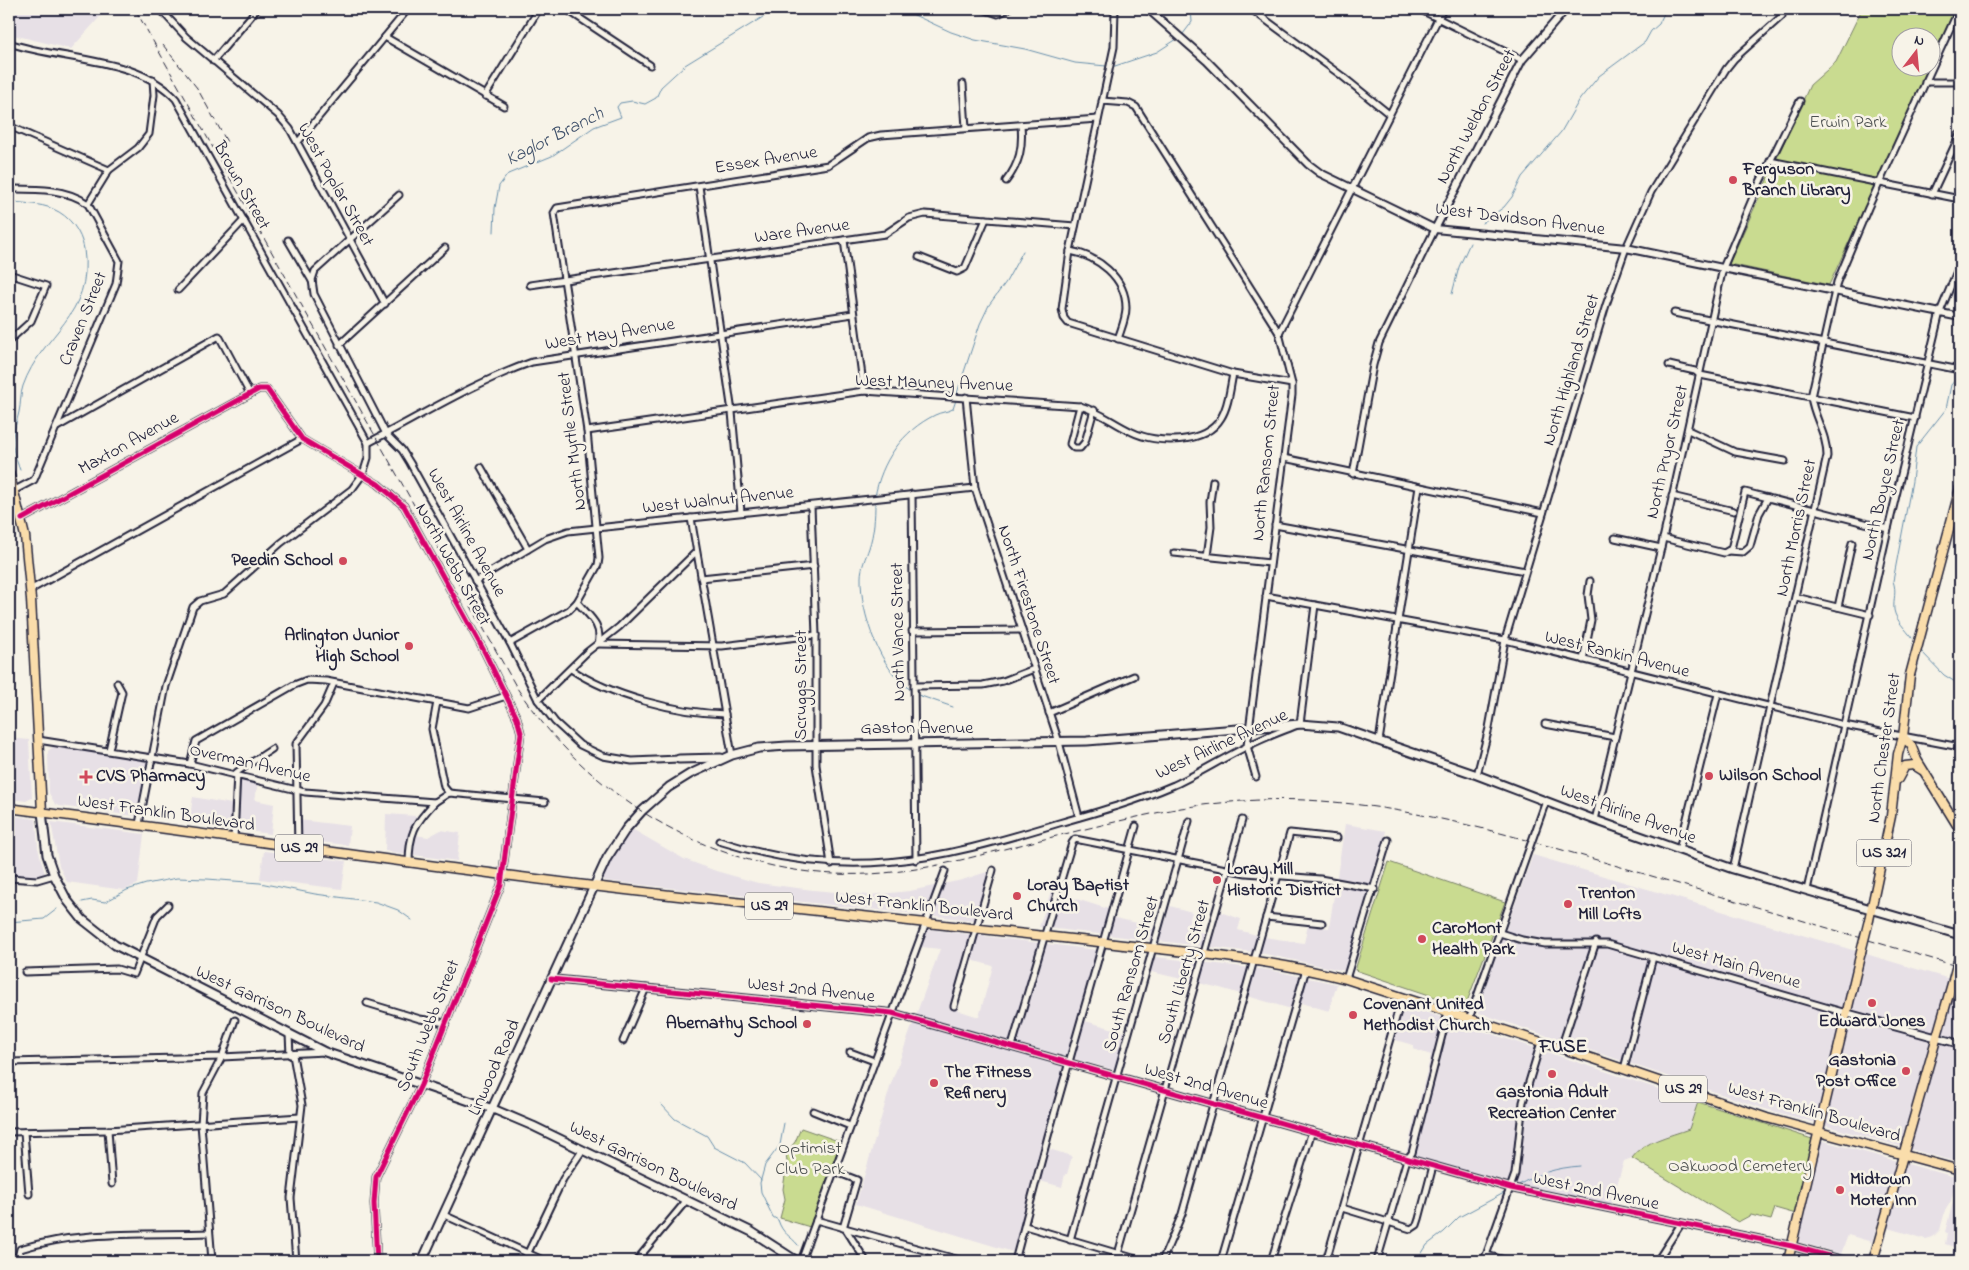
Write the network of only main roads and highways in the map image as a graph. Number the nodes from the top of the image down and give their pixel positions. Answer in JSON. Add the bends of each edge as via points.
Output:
{"nodes":[{"id":1,"x":9,"y":472,"type":"edge"},
{"id":2,"x":1960,"y":488,"type":"edge"},
{"id":3,"x":1300,"y":724,"type":"joint"},
{"id":4,"x":1903,"y":737,"type":"junction"},
{"id":5,"x":729,"y":756,"type":"junction"},
{"id":6,"x":689,"y":758,"type":"junction"},
{"id":7,"x":700,"y":768,"type":"junction"},
{"id":8,"x":1924,"y":772,"type":"junction"},
{"id":9,"x":690,"y":774,"type":"junction"},
{"id":10,"x":1895,"y":786,"type":"junction"},
{"id":11,"x":9,"y":808,"type":"edge"},
{"id":12,"x":42,"y":812,"type":"junction"},
{"id":13,"x":1960,"y":830,"type":"edge"},
{"id":14,"x":593,"y":887,"type":"junction"},
{"id":15,"x":1871,"y":908,"type":"junction"},
{"id":16,"x":1960,"y":935,"type":"edge"},
{"id":17,"x":1960,"y":953,"type":"edge"},
{"id":18,"x":493,"y":1109,"type":"junction"},
{"id":19,"x":1819,"y":1132,"type":"junction"},
{"id":20,"x":1903,"y":1154,"type":"junction"},
{"id":21,"x":1960,"y":1170,"type":"edge"},
{"id":22,"x":422,"y":1261,"type":"edge"},
{"id":23,"x":799,"y":1261,"type":"edge"},
{"id":24,"x":1788,"y":1261,"type":"edge"},
{"id":25,"x":1873,"y":1261,"type":"edge"}],
"edges":[{"from":1,"to":12,"type":"main road","via":[[22,519],[30,590]]},
{"from":2,"to":4,"type":"main road","name":"North Chester Street","number":"US 321","via":[[1914,656]]},
{"from":3,"to":5,"type":"main road","name":"Gaston Avenue","via":[[1059,742],[816,744],[759,748]]},
{"from":3,"to":15,"type":"main road","name":"West Airline Avenue","via":[[1330,726],[1379,741],[1734,869]]},
{"from":4,"to":8,"type":"main road","via":[[1911,745]]},
{"from":4,"to":10,"type":"main road","name":"North Chester Street","number":"US 321"},
{"from":5,"to":6,"type":"main road"},
{"from":5,"to":7,"type":"main road","name":"Gaston Avenue"},
{"from":6,"to":7,"type":"main road"},
{"from":6,"to":9,"type":"main road","via":[[680,759],[688,765]]},
{"from":7,"to":9,"type":"main road","name":"Gaston Avenue"},
{"from":8,"to":10,"type":"main road","via":[[1914,765],[1905,766]]},
{"from":8,"to":13,"type":"main road"},
{"from":9,"to":14,"type":"main road","name":"Gaston Avenue","via":[[655,799],[623,833]]},
{"from":10,"to":15,"type":"main road","name":"North Chester Street","number":"US 321"},
{"from":11,"to":12,"type":"main road","name":"West Franklin Boulevard","number":"US 29"},
{"from":12,"to":14,"type":"main road","name":"West Franklin Boulevard","number":"US 29"},
{"from":12,"to":18,"type":"main road","name":"West Garrison Boulevard","via":[[47,855],[54,876],[67,900],[106,940],[325,1052]]},
{"from":14,"to":18,"type":"main road","name":"Linwood Road"},
{"from":14,"to":19,"type":"main road","name":"West Franklin Boulevard","number":"US 29","via":[[926,922],[1306,969],[1346,979],[1742,1110]]},
{"from":15,"to":16,"type":"main road","name":"West Airline Avenue"},
{"from":15,"to":19,"type":"main road","name":"North Chester Street","number":"US 321","bridge":true},
{"from":17,"to":20,"type":"main road","bridge":true},
{"from":18,"to":22,"type":"main road","name":"Linwood Road"},
{"from":18,"to":23,"type":"main road","name":"West Garrison Boulevard","via":[[766,1239]]},
{"from":19,"to":20,"type":"main road","name":"West Franklin Boulevard","number":"US 29"},
{"from":19,"to":24,"type":"main road","number":"US 321"},
{"from":20,"to":21,"type":"main road","name":"West Franklin Boulevard","number":"US 29"},
{"from":20,"to":25,"type":"main road"}]}
